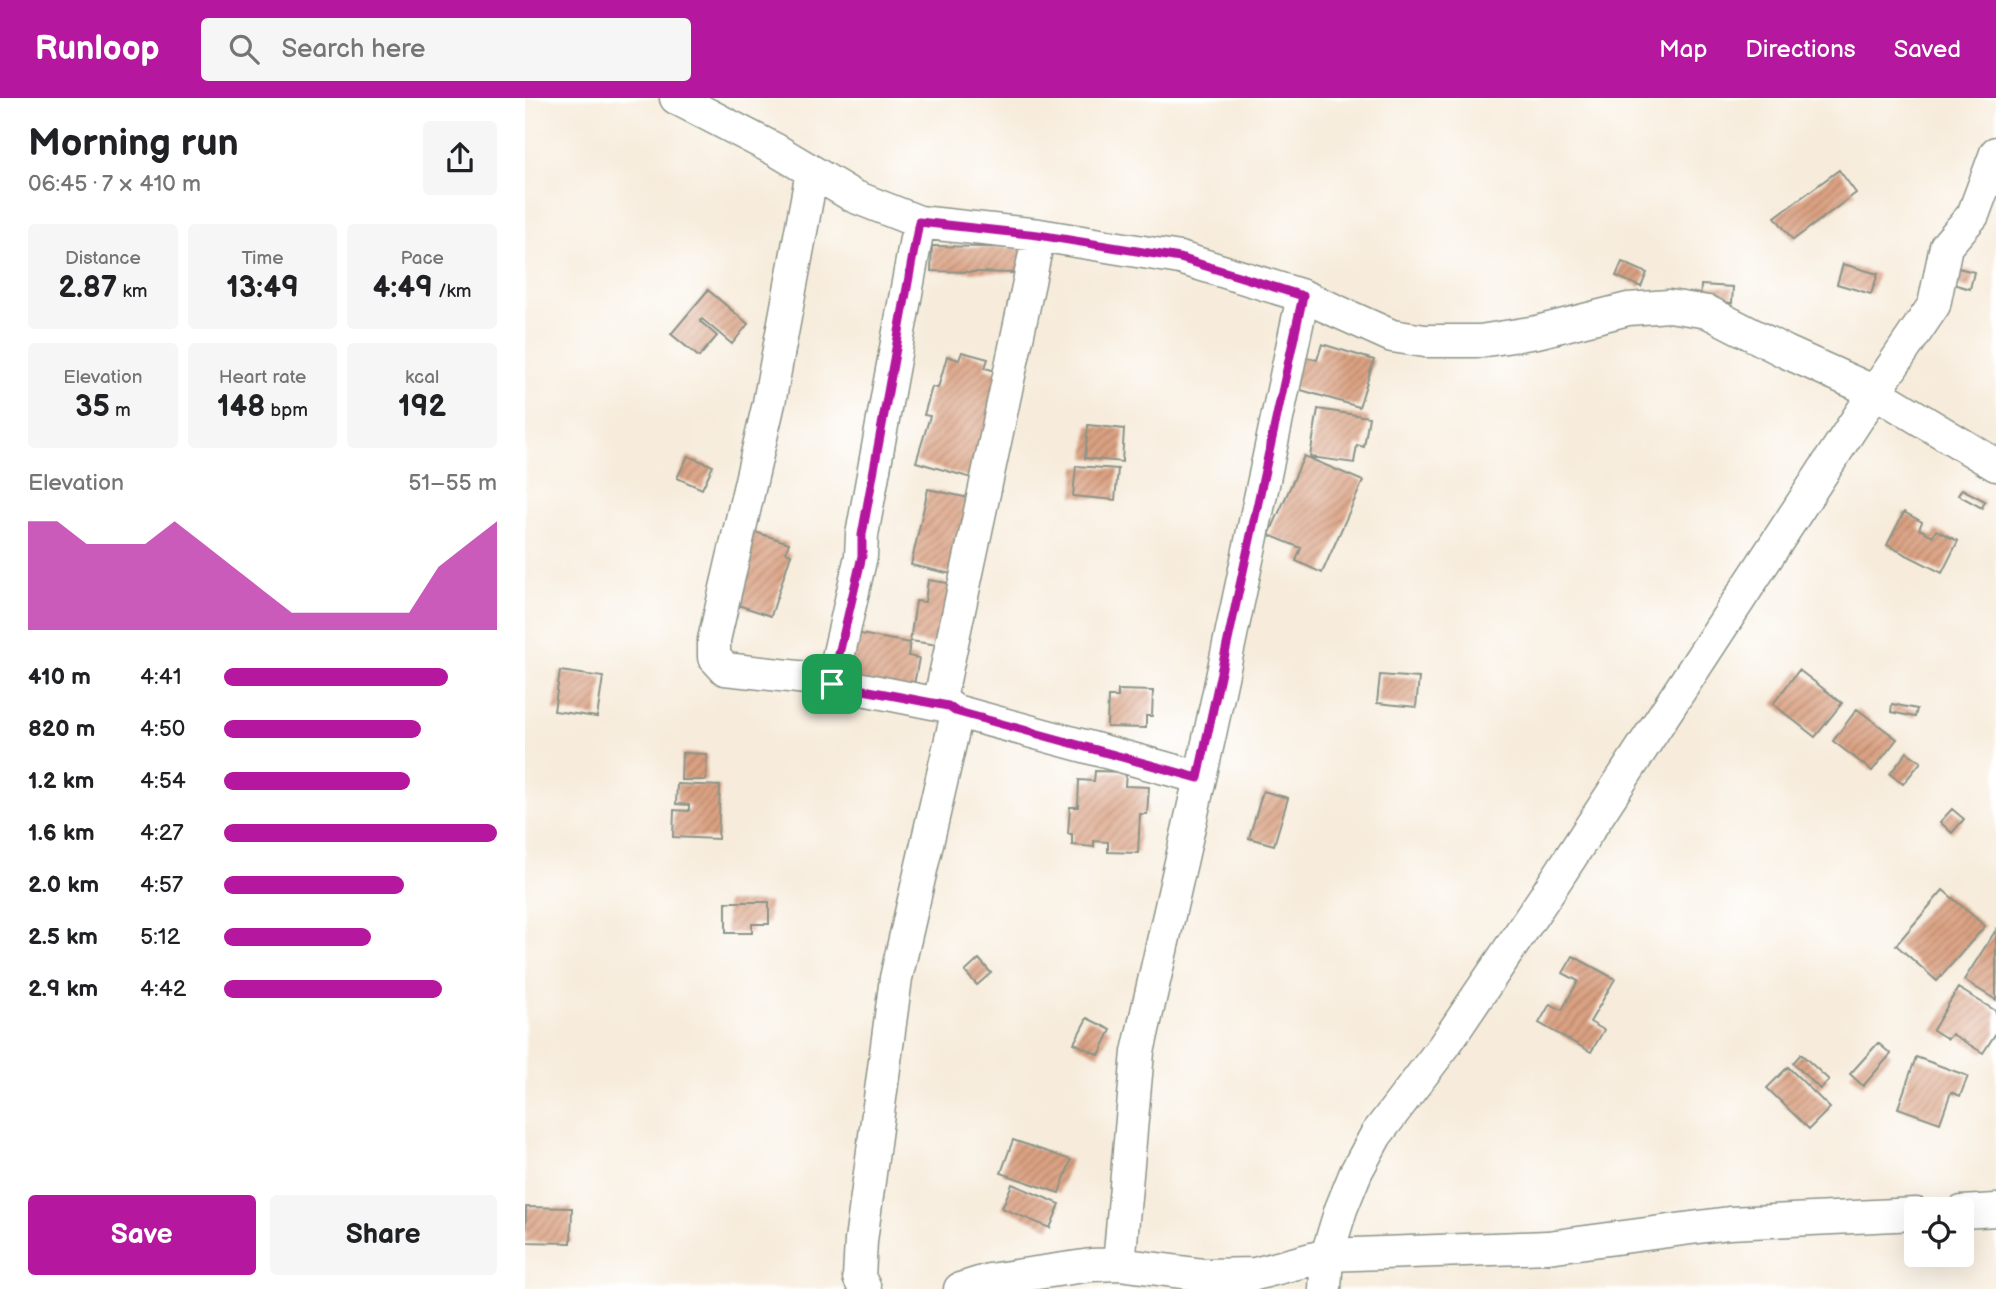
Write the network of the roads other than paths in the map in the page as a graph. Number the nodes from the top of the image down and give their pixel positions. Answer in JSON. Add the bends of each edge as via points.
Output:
{"nodes":[{"id":1,"x":676,"y":98,"type":"edge"},
{"id":2,"x":1996,"y":153,"type":"edge"},
{"id":3,"x":811,"y":172,"type":"junction"},
{"id":4,"x":919,"y":222,"type":"junction"},
{"id":5,"x":1038,"y":235,"type":"junction"},
{"id":6,"x":1303,"y":296,"type":"junction"},
{"id":7,"x":1875,"y":392,"type":"junction"},
{"id":8,"x":1996,"y":465,"type":"edge"},
{"id":9,"x":832,"y":684,"type":"junction"},
{"id":10,"x":947,"y":707,"type":"junction"},
{"id":11,"x":1198,"y":778,"type":"junction"},
{"id":12,"x":1996,"y":1210,"type":"edge"},
{"id":13,"x":1974,"y":1211,"type":"edge"},
{"id":14,"x":1904,"y":1215,"type":"edge"},
{"id":15,"x":1327,"y":1255,"type":"junction"},
{"id":16,"x":1115,"y":1273,"type":"edge"},
{"id":17,"x":865,"y":1289,"type":"edge"},
{"id":18,"x":960,"y":1289,"type":"edge"},
{"id":19,"x":1325,"y":1289,"type":"edge"}],
"edges":[{"from":1,"to":3,"type":"street"},
{"from":2,"to":7,"type":"street","via":[[1973,215],[1945,246],[1934,305]]},
{"from":3,"to":4,"type":"street"},
{"from":3,"to":9,"type":"street","via":[[769,403],[724,592],[714,657],[725,669]]},
{"from":4,"to":5,"type":"street"},
{"from":4,"to":9,"type":"street","via":[[862,535],[862,556]]},
{"from":5,"to":6,"type":"street","via":[[1180,258]]},
{"from":5,"to":10,"type":"street"},
{"from":6,"to":7,"type":"street","via":[[1392,336],[1425,341],[1481,341],[1628,309],[1669,306],[1708,312]]},
{"from":6,"to":11,"type":"street"},
{"from":7,"to":8,"type":"street"},
{"from":7,"to":15,"type":"street","via":[[1553,885],[1444,1046],[1376,1135],[1356,1172]]},
{"from":9,"to":10,"type":"street"},
{"from":10,"to":11,"type":"street"},
{"from":10,"to":17,"type":"street","via":[[955,722],[896,978],[860,1241],[859,1277]]},
{"from":11,"to":16,"type":"street","via":[[1138,1052]]},
{"from":12,"to":13,"type":"street"},
{"from":14,"to":15,"type":"street","via":[[1729,1223],[1548,1247]]},
{"from":15,"to":16,"type":"street","via":[[1255,1274]]},
{"from":15,"to":19,"type":"street"},
{"from":16,"to":18,"type":"street","via":[[989,1280]]}]}
